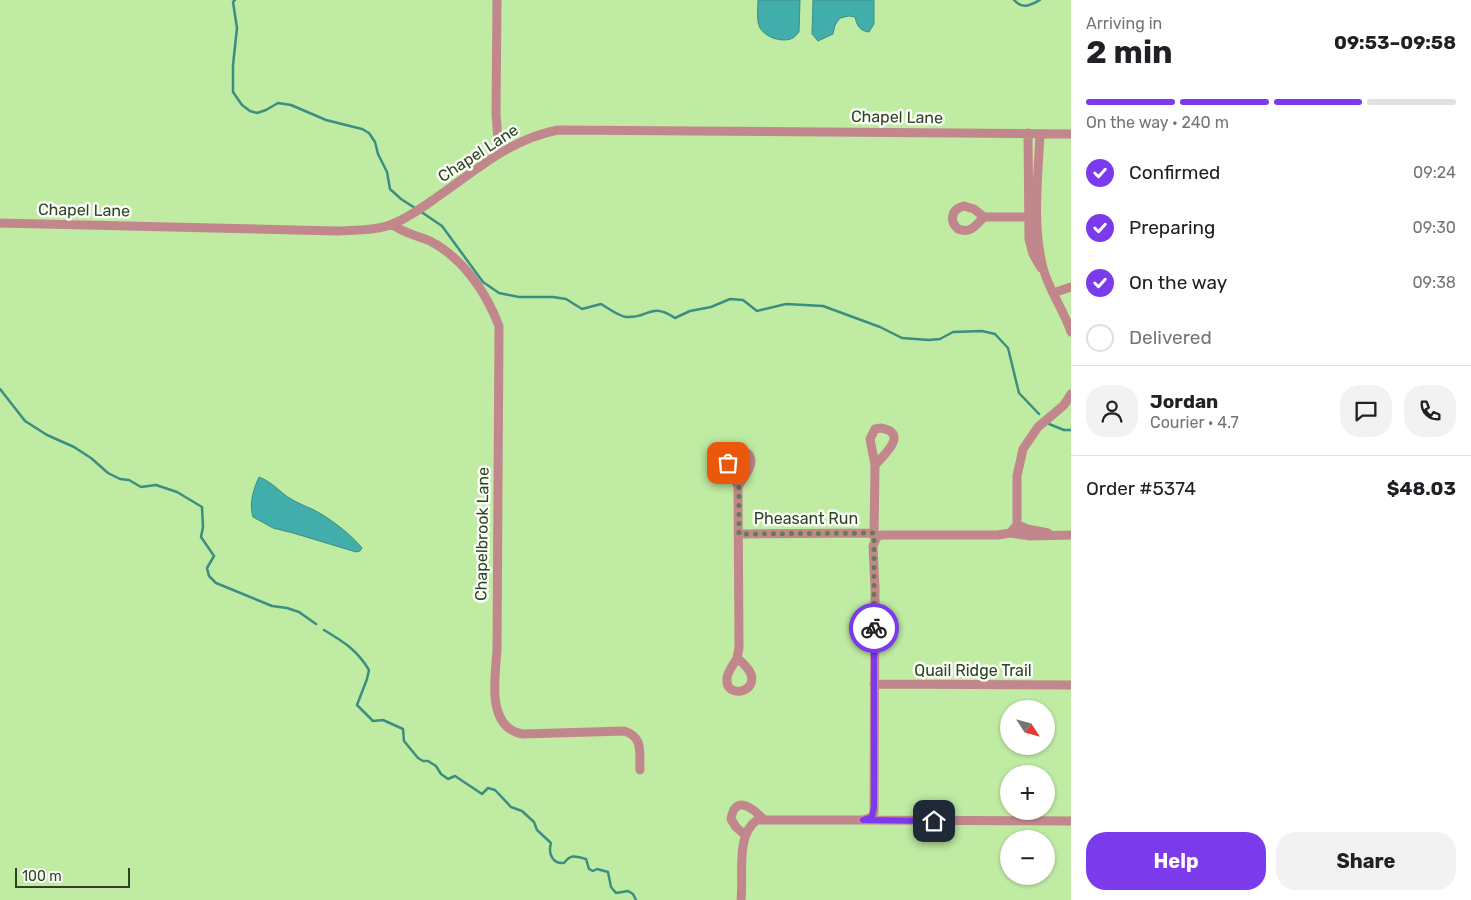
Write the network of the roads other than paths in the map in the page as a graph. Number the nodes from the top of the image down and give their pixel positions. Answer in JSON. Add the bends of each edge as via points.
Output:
{"nodes":[{"id":1,"x":497,"y":0,"type":"edge"},
{"id":2,"x":1028,"y":133,"type":"junction"},
{"id":3,"x":1040,"y":134,"type":"junction"},
{"id":4,"x":1071,"y":134,"type":"edge"},
{"id":5,"x":499,"y":154,"type":"junction"},
{"id":6,"x":984,"y":217,"type":"dead end"},
{"id":7,"x":1033,"y":218,"type":"junction"},
{"id":8,"x":0,"y":223,"type":"edge"},
{"id":9,"x":392,"y":224,"type":"junction"},
{"id":10,"x":1071,"y":287,"type":"edge"},
{"id":11,"x":1053,"y":293,"type":"junction"},
{"id":12,"x":1071,"y":332,"type":"edge"},
{"id":13,"x":1071,"y":394,"type":"edge"},
{"id":14,"x":875,"y":465,"type":"dead end"},
{"id":15,"x":738,"y":486,"type":"dead end"},
{"id":16,"x":1016,"y":524,"type":"junction"},
{"id":17,"x":874,"y":533,"type":"junction"},
{"id":18,"x":1010,"y":533,"type":"junction"},
{"id":19,"x":739,"y":534,"type":"junction"},
{"id":20,"x":1058,"y":535,"type":"junction"},
{"id":21,"x":1071,"y":535,"type":"edge"},
{"id":22,"x":873,"y":546,"type":"junction"},
{"id":23,"x":737,"y":658,"type":"dead end"},
{"id":24,"x":874,"y":684,"type":"junction"},
{"id":25,"x":1071,"y":685,"type":"edge"},
{"id":26,"x":640,"y":770,"type":"dead end"},
{"id":27,"x":763,"y":819,"type":"junction"},
{"id":28,"x":863,"y":820,"type":"junction"},
{"id":29,"x":1071,"y":821,"type":"edge"},
{"id":30,"x":745,"y":834,"type":"junction"},
{"id":31,"x":741,"y":900,"type":"edge"}],
"edges":[{"from":1,"to":5,"type":"street"},
{"from":2,"to":3,"type":"street","name":"Chapel Lane"},
{"from":2,"to":5,"type":"street","name":"Chapel Lane","via":[[558,130],[529,137]]},
{"from":2,"to":7,"type":"street"},
{"from":3,"to":4,"type":"street","name":"Chapel Lane"},
{"from":3,"to":7,"type":"street"},
{"from":5,"to":9,"type":"street","name":"Chapel Lane","via":[[419,210]]},
{"from":6,"to":7,"type":"street"},
{"from":7,"to":11,"type":"street","via":[[1044,271]]},
{"from":8,"to":9,"type":"street","name":"Chapel Lane","via":[[338,230],[372,229]]},
{"from":9,"to":26,"type":"street","name":"Chapelbrook Lane","via":[[454,256],[484,295],[499,326],[495,683],[496,708],[502,722],[512,731],[523,734],[624,731],[637,737]]},
{"from":10,"to":11,"type":"street"},
{"from":11,"to":12,"type":"street"},
{"from":13,"to":16,"type":"street","via":[[1064,405],[1038,427],[1023,449],[1017,476]]},
{"from":14,"to":17,"type":"street"},
{"from":15,"to":19,"type":"street"},
{"from":16,"to":18,"type":"street"},
{"from":16,"to":20,"type":"street"},
{"from":17,"to":19,"type":"street","name":"Pheasant Run"},
{"from":17,"to":22,"type":"street"},
{"from":18,"to":20,"type":"street"},
{"from":18,"to":22,"type":"street","via":[[887,535],[877,538]]},
{"from":19,"to":23,"type":"street"},
{"from":20,"to":21,"type":"street"},
{"from":22,"to":24,"type":"street"},
{"from":24,"to":25,"type":"street","name":"Quail Ridge Trail"},
{"from":24,"to":28,"type":"street","via":[[874,807],[872,817]]},
{"from":27,"to":28,"type":"street"},
{"from":27,"to":30,"type":"street","via":[[752,823]]},
{"from":27,"to":30,"type":"street","via":[[747,805],[734,809],[731,819]]},
{"from":28,"to":29,"type":"street"},
{"from":30,"to":31,"type":"street"}]}
